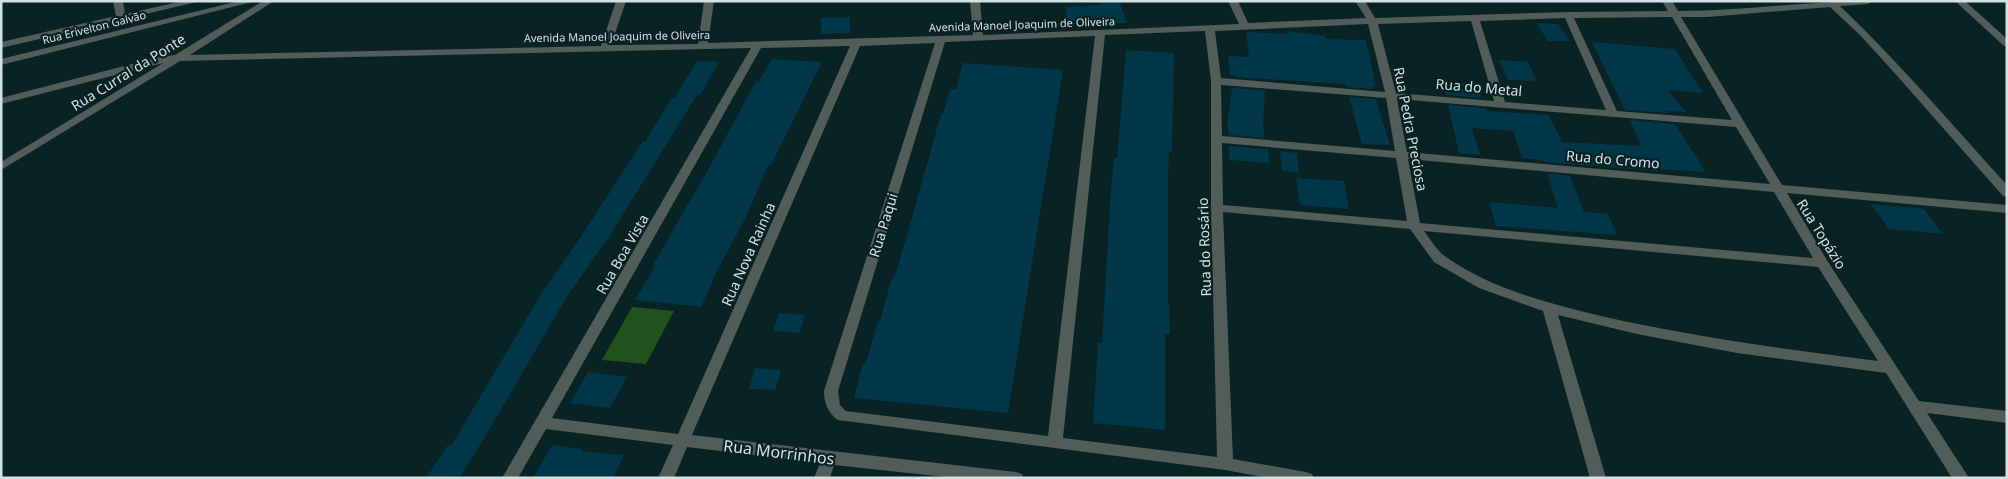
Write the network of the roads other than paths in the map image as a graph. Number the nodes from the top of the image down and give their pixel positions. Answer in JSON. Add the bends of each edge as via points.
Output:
{"nodes":[{"id":1,"x":118,"y":1,"type":"edge"},
{"id":2,"x":197,"y":1,"type":"edge"},
{"id":3,"x":252,"y":1,"type":"edge"},
{"id":4,"x":270,"y":1,"type":"edge"},
{"id":5,"x":621,"y":1,"type":"edge"},
{"id":6,"x":710,"y":1,"type":"edge"},
{"id":7,"x":975,"y":1,"type":"edge"},
{"id":8,"x":1233,"y":1,"type":"edge"},
{"id":9,"x":1360,"y":1,"type":"edge"},
{"id":10,"x":1667,"y":1,"type":"edge"},
{"id":11,"x":1868,"y":1,"type":"edge"},
{"id":12,"x":1960,"y":1,"type":"edge"},
{"id":13,"x":1831,"y":3,"type":"edge"},
{"id":14,"x":1676,"y":14,"type":"junction"},
{"id":15,"x":1568,"y":15,"type":"junction"},
{"id":16,"x":121,"y":18,"type":"junction"},
{"id":17,"x":1475,"y":19,"type":"junction"},
{"id":18,"x":1372,"y":21,"type":"junction"},
{"id":19,"x":1245,"y":27,"type":"junction"},
{"id":20,"x":1210,"y":29,"type":"junction"},
{"id":21,"x":1100,"y":33,"type":"junction"},
{"id":22,"x":978,"y":37,"type":"junction"},
{"id":23,"x":941,"y":39,"type":"junction"},
{"id":24,"x":856,"y":43,"type":"junction"},
{"id":25,"x":2007,"y":44,"type":"edge"},
{"id":26,"x":1,"y":45,"type":"edge"},
{"id":27,"x":758,"y":45,"type":"junction"},
{"id":28,"x":702,"y":47,"type":"junction"},
{"id":29,"x":604,"y":50,"type":"junction"},
{"id":30,"x":176,"y":58,"type":"junction"},
{"id":31,"x":1,"y":62,"type":"edge"},
{"id":32,"x":1216,"y":81,"type":"junction"},
{"id":33,"x":1391,"y":94,"type":"junction"},
{"id":34,"x":1,"y":101,"type":"edge"},
{"id":35,"x":1501,"y":105,"type":"junction"},
{"id":36,"x":1613,"y":113,"type":"junction"},
{"id":37,"x":1739,"y":124,"type":"junction"},
{"id":38,"x":1216,"y":139,"type":"junction"},
{"id":39,"x":1403,"y":156,"type":"junction"},
{"id":40,"x":1,"y":167,"type":"edge"},
{"id":41,"x":1776,"y":189,"type":"junction"},
{"id":42,"x":2007,"y":193,"type":"edge"},
{"id":43,"x":1217,"y":208,"type":"junction"},
{"id":44,"x":2007,"y":209,"type":"edge"},
{"id":45,"x":1414,"y":226,"type":"junction"},
{"id":46,"x":1822,"y":263,"type":"junction"},
{"id":47,"x":1549,"y":308,"type":"junction"},
{"id":48,"x":1889,"y":368,"type":"junction"},
{"id":49,"x":1913,"y":406,"type":"junction"},
{"id":50,"x":2007,"y":417,"type":"edge"},
{"id":51,"x":543,"y":423,"type":"junction"},
{"id":52,"x":683,"y":440,"type":"junction"},
{"id":53,"x":1056,"y":441,"type":"junction"},
{"id":54,"x":829,"y":458,"type":"junction"},
{"id":55,"x":1225,"y":464,"type":"junction"},
{"id":56,"x":510,"y":478,"type":"edge"},
{"id":57,"x":666,"y":478,"type":"edge"},
{"id":58,"x":822,"y":478,"type":"edge"},
{"id":59,"x":1016,"y":478,"type":"edge"},
{"id":60,"x":1306,"y":478,"type":"edge"},
{"id":61,"x":1598,"y":478,"type":"edge"},
{"id":62,"x":1961,"y":478,"type":"edge"}],
"edges":[{"from":1,"to":16,"type":"street"},
{"from":2,"to":16,"type":"street"},
{"from":3,"to":31,"type":"street","name":"Rua Erivelton Galvão"},
{"from":4,"to":30,"type":"street","name":"Rua Curral da Ponte"},
{"from":5,"to":29,"type":"street"},
{"from":6,"to":28,"type":"street"},
{"from":7,"to":22,"type":"street"},
{"from":8,"to":19,"type":"street"},
{"from":9,"to":18,"type":"street","name":"Rua Pedra Preciosa"},
{"from":10,"to":14,"type":"street","name":"Rua Topázio"},
{"from":11,"to":13,"type":"street","name":"Avenida Manoel Joaquim de Oliveira"},
{"from":12,"to":25,"type":"street"},
{"from":13,"to":14,"type":"street","name":"Avenida Manoel Joaquim de Oliveira"},
{"from":13,"to":42,"type":"street","via":[[1904,76]]},
{"from":14,"to":15,"type":"street","name":"Avenida Manoel Joaquim de Oliveira"},
{"from":14,"to":37,"type":"street","name":"Rua Topázio"},
{"from":15,"to":17,"type":"street","name":"Avenida Manoel Joaquim de Oliveira"},
{"from":15,"to":36,"type":"street"},
{"from":16,"to":26,"type":"street"},
{"from":17,"to":18,"type":"street","name":"Avenida Manoel Joaquim de Oliveira"},
{"from":17,"to":35,"type":"street"},
{"from":18,"to":19,"type":"street","name":"Avenida Manoel Joaquim de Oliveira"},
{"from":18,"to":33,"type":"street","name":"Rua Pedra Preciosa"},
{"from":19,"to":20,"type":"street","name":"Avenida Manoel Joaquim de Oliveira"},
{"from":20,"to":21,"type":"street","name":"Avenida Manoel Joaquim de Oliveira"},
{"from":20,"to":32,"type":"street","name":"Rua do Rosário"},
{"from":21,"to":22,"type":"street","name":"Avenida Manoel Joaquim de Oliveira"},
{"from":21,"to":53,"type":"street"},
{"from":22,"to":23,"type":"street","name":"Avenida Manoel Joaquim de Oliveira"},
{"from":23,"to":24,"type":"street","name":"Avenida Manoel Joaquim de Oliveira"},
{"from":23,"to":53,"type":"street","name":"Rua Paqui","via":[[831,391],[831,401],[843,416]]},
{"from":24,"to":27,"type":"street","name":"Avenida Manoel Joaquim de Oliveira"},
{"from":24,"to":52,"type":"street","name":"Rua Nova Rainha"},
{"from":27,"to":28,"type":"street","name":"Avenida Manoel Joaquim de Oliveira"},
{"from":27,"to":51,"type":"street","name":"Rua Boa Vista"},
{"from":28,"to":29,"type":"street","name":"Avenida Manoel Joaquim de Oliveira"},
{"from":29,"to":30,"type":"street","name":"Avenida Manoel Joaquim de Oliveira"},
{"from":30,"to":34,"type":"street"},
{"from":30,"to":40,"type":"street","name":"Rua Curral da Ponte"},
{"from":32,"to":33,"type":"street","name":"Rua do Metal"},
{"from":32,"to":38,"type":"street","name":"Rua do Rosário"},
{"from":33,"to":35,"type":"street","name":"Rua do Metal"},
{"from":33,"to":39,"type":"street","name":"Rua Pedra Preciosa"},
{"from":35,"to":36,"type":"street","name":"Rua do Metal"},
{"from":36,"to":37,"type":"street","name":"Rua do Metal"},
{"from":37,"to":41,"type":"street","name":"Rua Topázio"},
{"from":38,"to":39,"type":"street","name":"Rua do Cromo"},
{"from":38,"to":43,"type":"street","name":"Rua do Rosário"},
{"from":39,"to":41,"type":"street","name":"Rua do Cromo"},
{"from":39,"to":45,"type":"street","name":"Rua Pedra Preciosa"},
{"from":41,"to":44,"type":"street","name":"Rua do Cromo"},
{"from":41,"to":46,"type":"street","name":"Rua Topázio"},
{"from":43,"to":45,"type":"street"},
{"from":43,"to":55,"type":"street","name":"Rua do Rosário"},
{"from":45,"to":46,"type":"street"},
{"from":45,"to":47,"type":"street","name":"Rua Pedra Preciosa","via":[[1439,258],[1484,285]]},
{"from":46,"to":48,"type":"street","name":"Rua Topázio"},
{"from":47,"to":48,"type":"street","via":[[1737,348]]},
{"from":47,"to":61,"type":"street"},
{"from":48,"to":49,"type":"street","name":"Rua Topázio"},
{"from":49,"to":50,"type":"street"},
{"from":49,"to":62,"type":"street","name":"Rua Topázio"},
{"from":51,"to":52,"type":"street","name":"Rua Morrinhos"},
{"from":51,"to":56,"type":"street","name":"Rua Boa Vista"},
{"from":52,"to":54,"type":"street","name":"Rua Morrinhos"},
{"from":52,"to":57,"type":"street","name":"Rua Nova Rainha"},
{"from":53,"to":55,"type":"street"},
{"from":54,"to":58,"type":"street"},
{"from":54,"to":59,"type":"street","name":"Rua Morrinhos"},
{"from":55,"to":60,"type":"street"}]}
